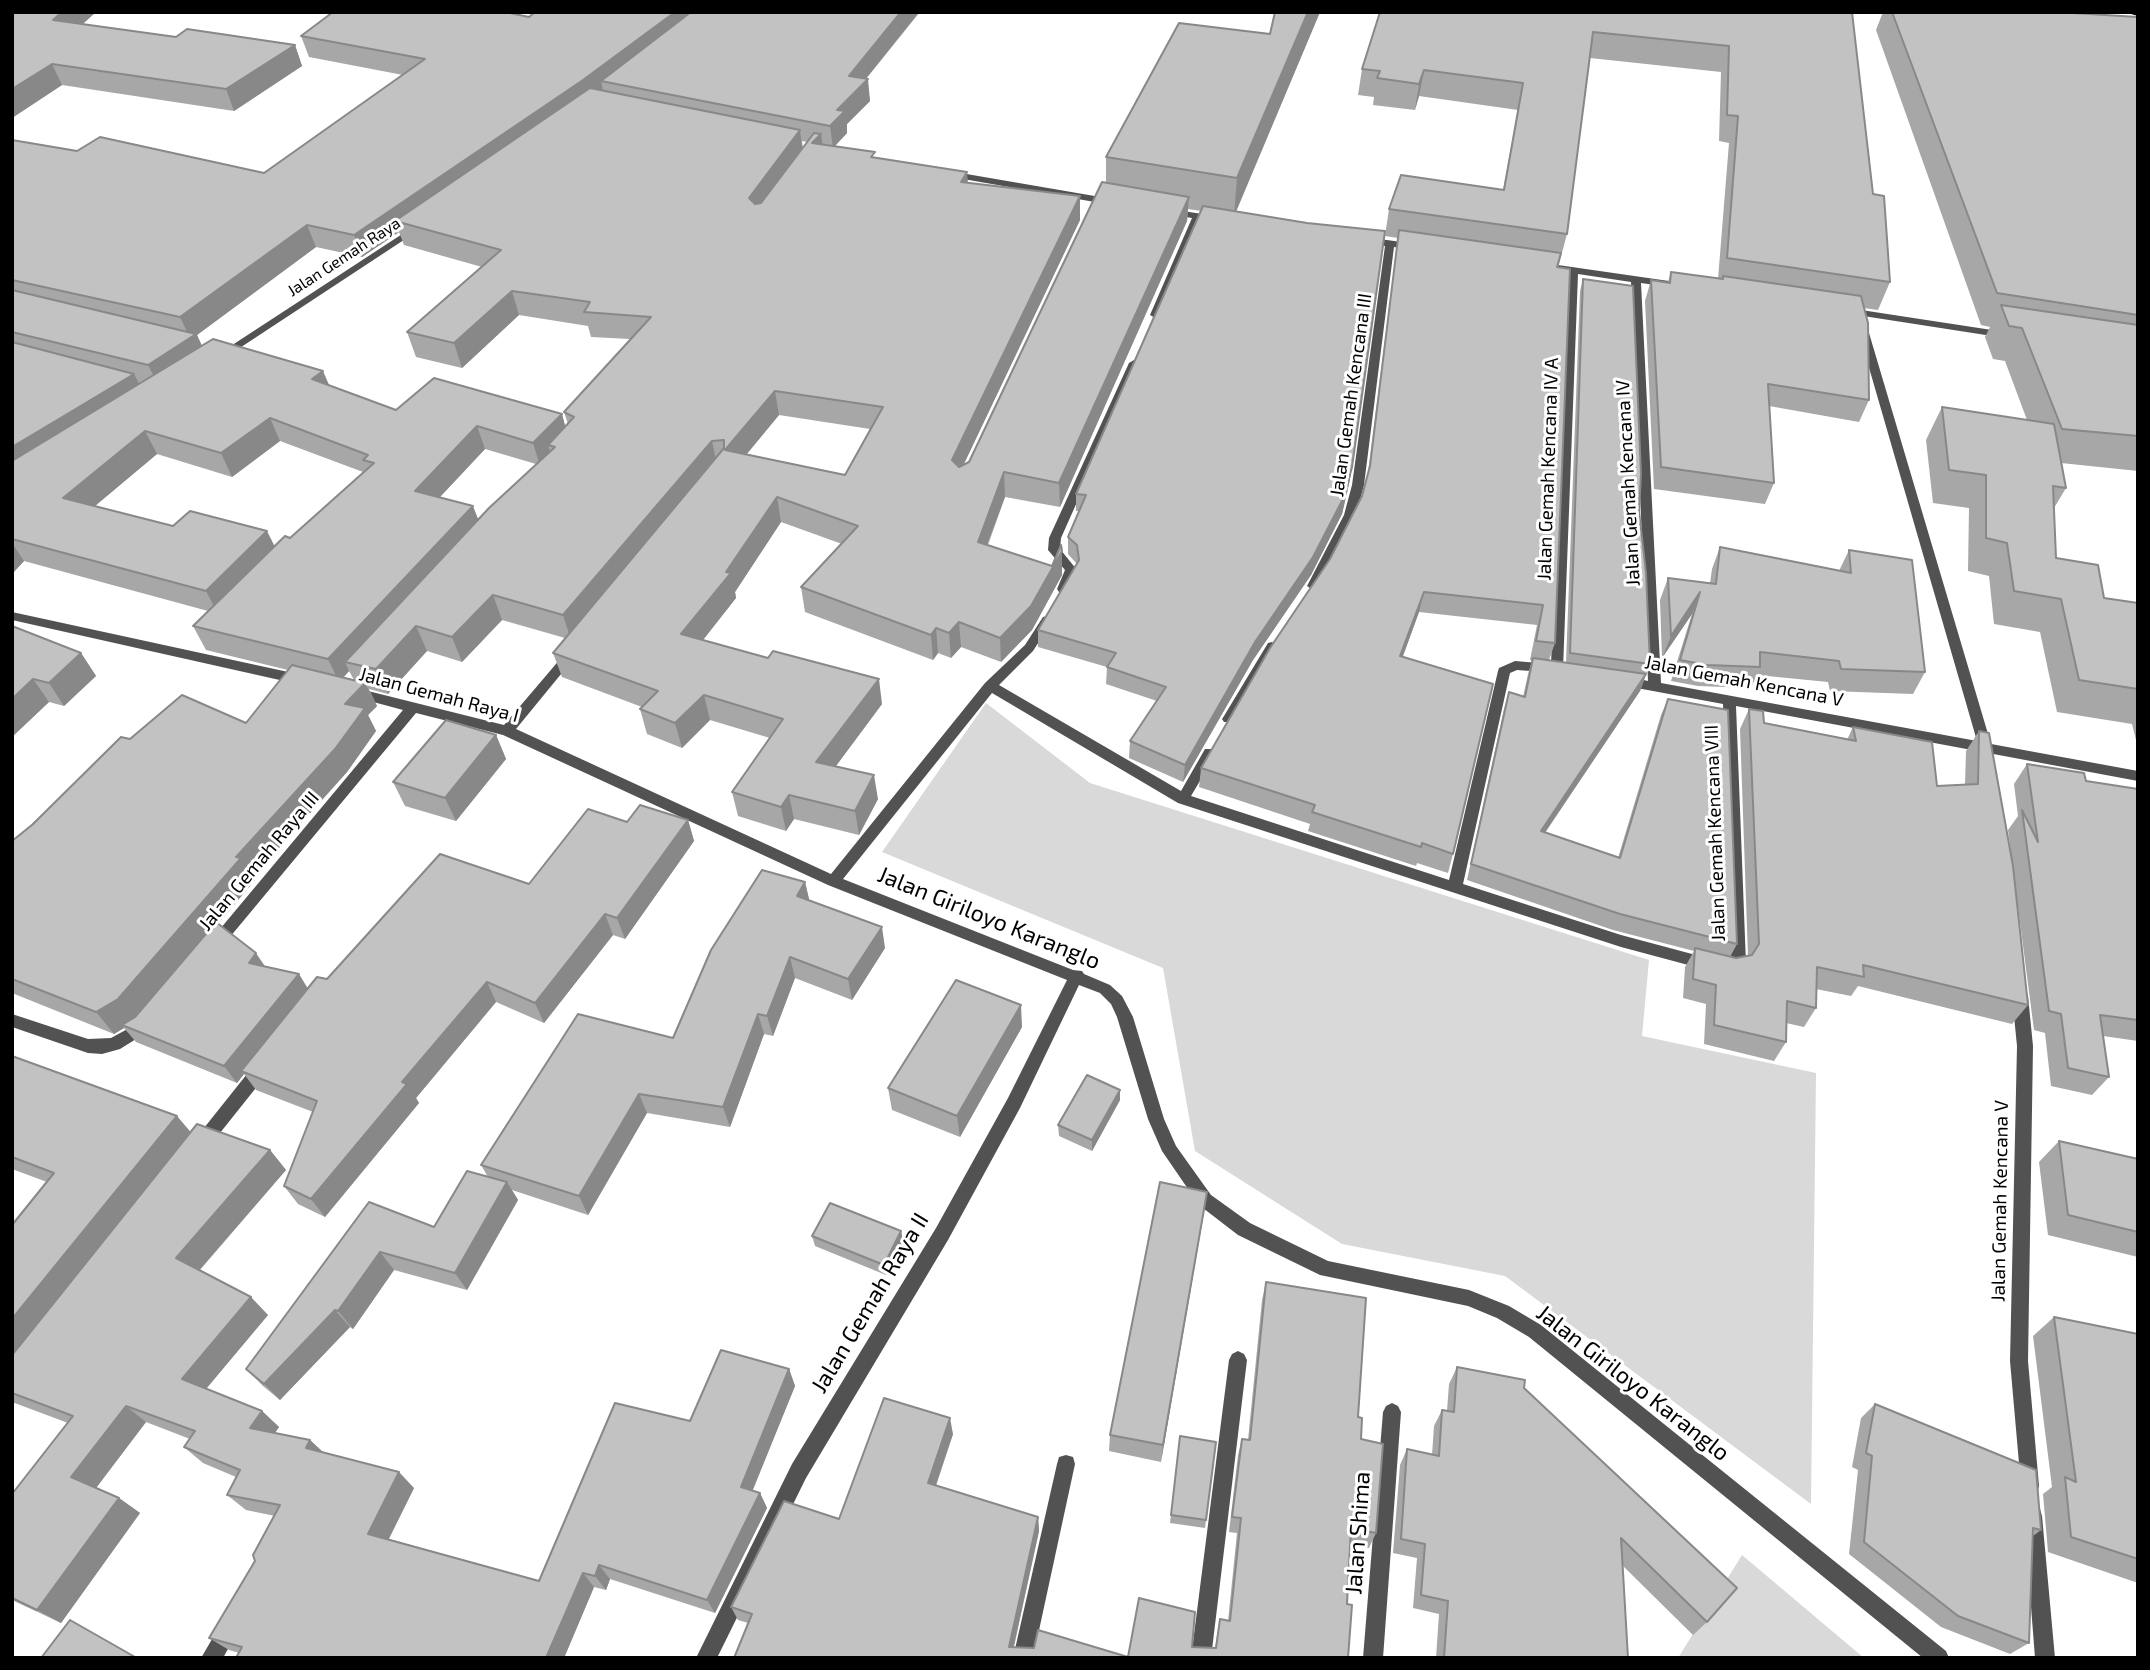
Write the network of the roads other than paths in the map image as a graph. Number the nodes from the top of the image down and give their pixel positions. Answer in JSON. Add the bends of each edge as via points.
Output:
{"nodes":[{"id":1,"x":936,"y":172,"type":"edge"},
{"id":2,"x":1097,"y":200,"type":"junction"},
{"id":3,"x":1122,"y":204,"type":"edge"},
{"id":4,"x":1160,"y":210,"type":"edge"},
{"id":5,"x":1091,"y":213,"type":"edge"},
{"id":6,"x":1197,"y":217,"type":"junction"},
{"id":7,"x":1224,"y":220,"type":"edge"},
{"id":8,"x":422,"y":224,"type":"edge"},
{"id":9,"x":1348,"y":237,"type":"edge"},
{"id":10,"x":1390,"y":243,"type":"junction"},
{"id":11,"x":1426,"y":248,"type":"edge"},
{"id":12,"x":1536,"y":264,"type":"edge"},
{"id":13,"x":1573,"y":270,"type":"junction"},
{"id":14,"x":1636,"y":279,"type":"junction"},
{"id":15,"x":1675,"y":285,"type":"edge"},
{"id":16,"x":1832,"y":309,"type":"edge"},
{"id":17,"x":1859,"y":313,"type":"junction"},
{"id":18,"x":1151,"y":325,"type":"edge"},
{"id":19,"x":2020,"y":337,"type":"edge"},
{"id":20,"x":1140,"y":350,"type":"edge"},
{"id":21,"x":214,"y":355,"type":"edge"},
{"id":22,"x":1058,"y":599,"type":"edge"},
{"id":23,"x":1304,"y":599,"type":"edge"},
{"id":24,"x":1052,"y":611,"type":"edge"},
{"id":25,"x":12,"y":616,"type":"edge"},
{"id":26,"x":1282,"y":631,"type":"edge"},
{"id":27,"x":576,"y":647,"type":"edge"},
{"id":28,"x":1606,"y":677,"type":"edge"},
{"id":29,"x":318,"y":684,"type":"edge"},
{"id":30,"x":348,"y":685,"type":"edge"},
{"id":31,"x":1655,"y":685,"type":"junction"},
{"id":32,"x":990,"y":686,"type":"junction"},
{"id":33,"x":1729,"y":700,"type":"junction"},
{"id":34,"x":413,"y":707,"type":"junction"},
{"id":35,"x":507,"y":731,"type":"junction"},
{"id":36,"x":1985,"y":747,"type":"junction"},
{"id":37,"x":1989,"y":772,"type":"edge"},
{"id":38,"x":2138,"y":776,"type":"edge"},
{"id":39,"x":1183,"y":799,"type":"junction"},
{"id":40,"x":833,"y":881,"type":"junction"},
{"id":41,"x":1455,"y":887,"type":"junction"},
{"id":42,"x":208,"y":953,"type":"edge"},
{"id":43,"x":1077,"y":975,"type":"junction"},
{"id":44,"x":2018,"y":979,"type":"edge"},
{"id":45,"x":156,"y":1015,"type":"edge"},
{"id":46,"x":12,"y":1020,"type":"edge"},
{"id":47,"x":272,"y":1056,"type":"edge"},
{"id":48,"x":194,"y":1154,"type":"edge"},
{"id":49,"x":1238,"y":1360,"type":"dead end"},
{"id":50,"x":1392,"y":1412,"type":"dead end"},
{"id":51,"x":1066,"y":1464,"type":"dead end"},
{"id":52,"x":240,"y":1610,"type":"edge"},
{"id":53,"x":211,"y":1658,"type":"edge"},
{"id":54,"x":706,"y":1658,"type":"edge"},
{"id":55,"x":1023,"y":1658,"type":"edge"},
{"id":56,"x":1201,"y":1658,"type":"edge"},
{"id":57,"x":1373,"y":1658,"type":"edge"},
{"id":58,"x":1939,"y":1658,"type":"edge"},
{"id":59,"x":2045,"y":1658,"type":"edge"}],
"edges":[{"from":1,"to":2,"type":"street"},
{"from":2,"to":3,"type":"street"},
{"from":2,"to":5,"type":"street"},
{"from":4,"to":6,"type":"street"},
{"from":6,"to":7,"type":"street"},
{"from":6,"to":18,"type":"street"},
{"from":8,"to":21,"type":"street","name":"Jalan Gemah Raya","via":[[226,353]]},
{"from":9,"to":10,"type":"street"},
{"from":10,"to":11,"type":"street"},
{"from":10,"to":23,"type":"street","name":"Jalan Gemah Kencana III","via":[[1358,485],[1339,539]]},
{"from":12,"to":13,"type":"street"},
{"from":13,"to":14,"type":"street"},
{"from":13,"to":41,"type":"street","name":"Jalan Gemah Kencana IV A","via":[[1563,670],[1515,665],[1504,671]]},
{"from":14,"to":15,"type":"street"},
{"from":14,"to":31,"type":"street","name":"Jalan Gemah Kencana IV"},
{"from":16,"to":17,"type":"street"},
{"from":17,"to":19,"type":"street"},
{"from":17,"to":36,"type":"street"},
{"from":20,"to":22,"type":"street","via":[[1055,538],[1056,554],[1071,570]]},
{"from":24,"to":32,"type":"street","via":[[1029,648]]},
{"from":25,"to":29,"type":"street","via":[[196,649]]},
{"from":26,"to":39,"type":"street"},
{"from":27,"to":35,"type":"street"},
{"from":28,"to":31,"type":"street","name":"Jalan Gemah Kencana V"},
{"from":30,"to":34,"type":"street","name":"Jalan Gemah Raya I"},
{"from":31,"to":33,"type":"street","name":"Jalan Gemah Kencana V"},
{"from":32,"to":39,"type":"street"},
{"from":32,"to":40,"type":"street"},
{"from":33,"to":36,"type":"street","name":"Jalan Gemah Kencana V"},
{"from":33,"to":41,"type":"street","name":"Jalan Gemah Kencana VIII","via":[[1739,964],[1735,968],[1621,941]]},
{"from":34,"to":35,"type":"street","name":"Jalan Gemah Raya I"},
{"from":34,"to":42,"type":"street","name":"Jalan Gemah Raya III"},
{"from":35,"to":40,"type":"street","name":"Jalan Gemah Raya I"},
{"from":36,"to":37,"type":"street"},
{"from":36,"to":38,"type":"street","name":"Jalan Gemah Kencana V"},
{"from":39,"to":41,"type":"street"},
{"from":40,"to":43,"type":"street","name":"Jalan Giriloyo Karanglo"},
{"from":43,"to":54,"type":"street","name":"Jalan Gemah Raya II","via":[[942,1234],[799,1471]]},
{"from":43,"to":58,"type":"street","name":"Jalan Giriloyo Karanglo","via":[[1117,1000],[1170,1151],[1205,1200],[1244,1229],[1326,1269],[1469,1298],[1535,1331]]},
{"from":44,"to":59,"type":"street","name":"Jalan Gemah Kencana V","via":[[2025,1046],[2019,1361]]},
{"from":45,"to":46,"type":"street","via":[[130,1036],[102,1047]]},
{"from":47,"to":48,"type":"street"},
{"from":49,"to":56,"type":"street"},
{"from":50,"to":57,"type":"street","name":"Jalan Shima"},
{"from":51,"to":55,"type":"street"},
{"from":52,"to":53,"type":"street"}]}
